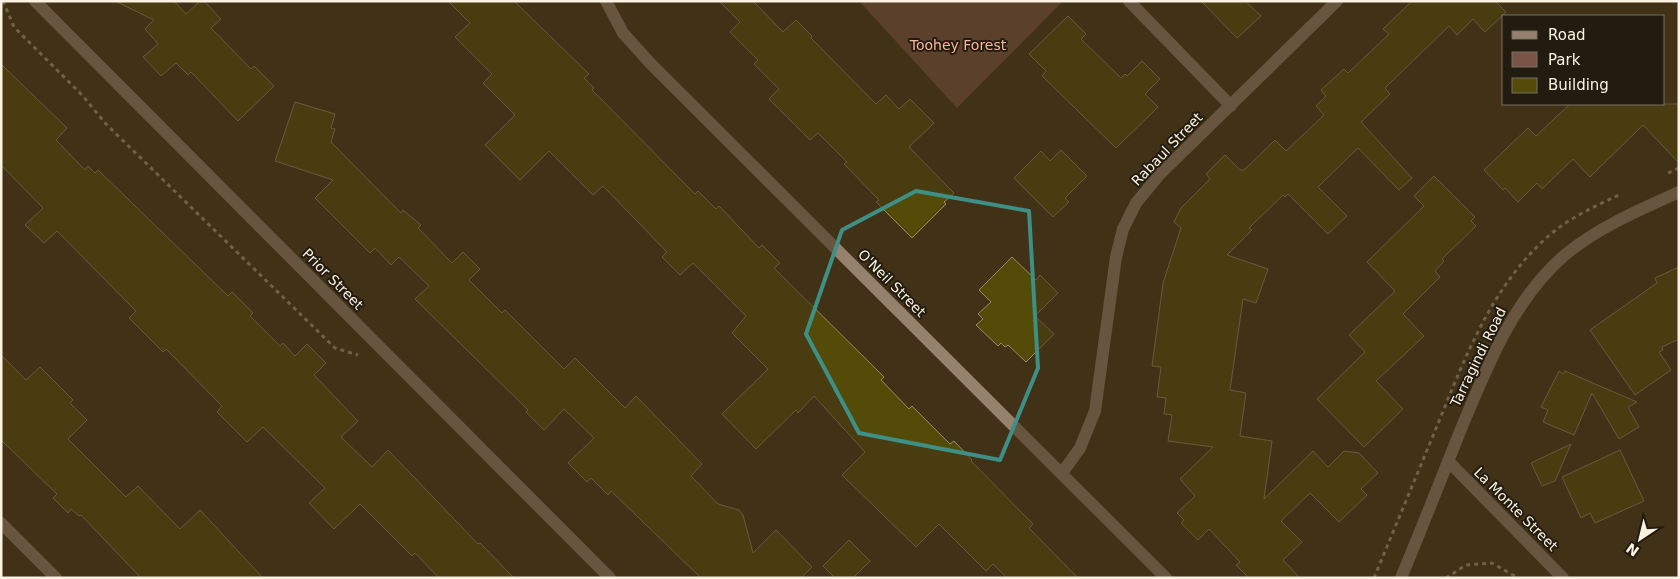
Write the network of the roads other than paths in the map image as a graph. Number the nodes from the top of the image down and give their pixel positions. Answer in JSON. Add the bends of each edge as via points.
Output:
{"nodes":[{"id":1,"x":35,"y":1,"type":"edge"},
{"id":2,"x":606,"y":1,"type":"edge"},
{"id":3,"x":1129,"y":1,"type":"edge"},
{"id":4,"x":1337,"y":1,"type":"edge"},
{"id":5,"x":1231,"y":106,"type":"junction"},
{"id":6,"x":1679,"y":192,"type":"edge"},
{"id":7,"x":1448,"y":461,"type":"junction"},
{"id":8,"x":1062,"y":473,"type":"junction"},
{"id":9,"x":1,"y":523,"type":"edge"},
{"id":10,"x":56,"y":578,"type":"edge"},
{"id":11,"x":610,"y":578,"type":"edge"},
{"id":12,"x":1166,"y":578,"type":"edge"},
{"id":13,"x":1402,"y":578,"type":"edge"},
{"id":14,"x":1563,"y":578,"type":"edge"}],
"edges":[{"from":1,"to":11,"type":"street","name":"Prior Street"},
{"from":2,"to":8,"type":"street","name":"O'Neil Street","via":[[623,33],[650,63]]},
{"from":3,"to":5,"type":"street"},
{"from":4,"to":5,"type":"street","name":"Rabaul Street"},
{"from":5,"to":8,"type":"street","name":"Rabaul Street","via":[[1160,174],[1136,203],[1123,229],[1116,256],[1095,410],[1080,448]]},
{"from":6,"to":7,"type":"street","name":"Tarragindi Road","via":[[1598,233],[1567,253],[1542,277],[1519,307],[1500,342]]},
{"from":7,"to":13,"type":"street","name":"Tarragindi Road"},
{"from":7,"to":14,"type":"street","name":"La Monte Street"},
{"from":8,"to":12,"type":"street","name":"O'Neil Street"},
{"from":9,"to":10,"type":"street"}]}
